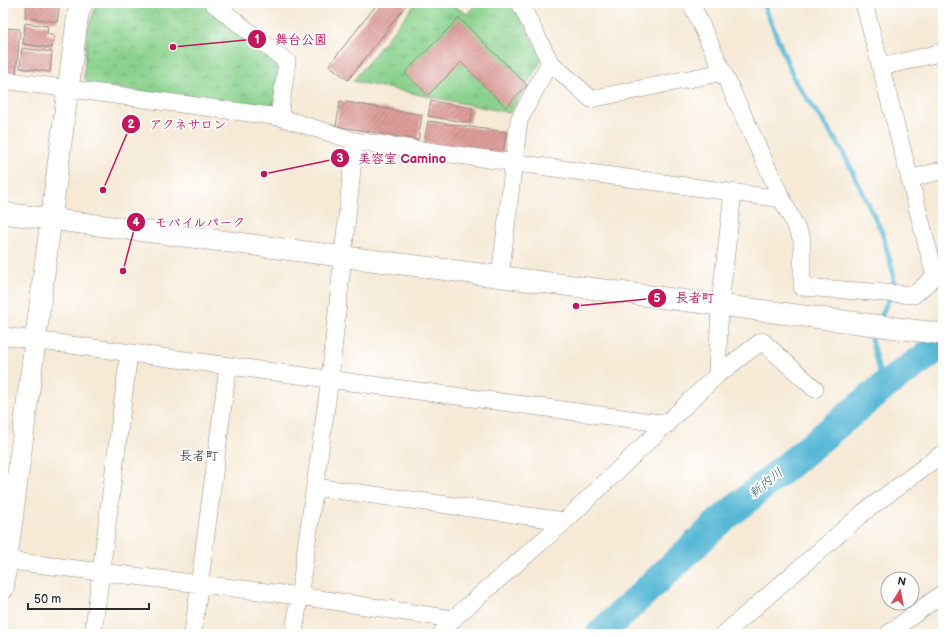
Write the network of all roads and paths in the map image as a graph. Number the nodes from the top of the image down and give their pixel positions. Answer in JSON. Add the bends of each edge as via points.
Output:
{"nodes":[{"id":1,"x":82,"y":3,"type":"edge"},
{"id":2,"x":214,"y":3,"type":"edge"},
{"id":3,"x":520,"y":3,"type":"edge"},
{"id":4,"x":691,"y":3,"type":"edge"},
{"id":5,"x":864,"y":3,"type":"edge"},
{"id":6,"x":943,"y":52,"type":"edge"},
{"id":7,"x":550,"y":62,"type":"junction"},
{"id":8,"x":881,"y":67,"type":"junction"},
{"id":9,"x":724,"y":72,"type":"junction"},
{"id":10,"x":3,"y":80,"type":"edge"},
{"id":11,"x":68,"y":89,"type":"junction"},
{"id":12,"x":279,"y":117,"type":"junction"},
{"id":13,"x":355,"y":141,"type":"junction"},
{"id":14,"x":514,"y":163,"type":"junction"},
{"id":15,"x":943,"y":170,"type":"edge"},
{"id":16,"x":910,"y":179,"type":"junction"},
{"id":17,"x":733,"y":193,"type":"junction"},
{"id":18,"x":782,"y":199,"type":"junction"},
{"id":19,"x":3,"y":213,"type":"edge"},
{"id":20,"x":51,"y":219,"type":"junction"},
{"id":21,"x":342,"y":257,"type":"junction"},
{"id":22,"x":500,"y":277,"type":"junction"},
{"id":23,"x":720,"y":304,"type":"junction"},
{"id":24,"x":943,"y":334,"type":"edge"},
{"id":25,"x":3,"y":336,"type":"edge"},
{"id":26,"x":34,"y":340,"type":"junction"},
{"id":27,"x":129,"y":353,"type":"junction"},
{"id":28,"x":228,"y":366,"type":"junction"},
{"id":29,"x":717,"y":375,"type":"junction"},
{"id":30,"x":330,"y":379,"type":"junction"},
{"id":31,"x":815,"y":389,"type":"dead end"},
{"id":32,"x":668,"y":424,"type":"junction"},
{"id":33,"x":943,"y":453,"type":"edge"},
{"id":34,"x":315,"y":488,"type":"junction"},
{"id":35,"x":565,"y":521,"type":"junction"},
{"id":36,"x":5,"y":560,"type":"edge"},
{"id":37,"x":102,"y":572,"type":"junction"},
{"id":38,"x":200,"y":584,"type":"junction"},
{"id":39,"x":3,"y":589,"type":"edge"},
{"id":40,"x":943,"y":593,"type":"edge"},
{"id":41,"x":299,"y":596,"type":"junction"},
{"id":42,"x":453,"y":619,"type":"junction"},
{"id":43,"x":93,"y":634,"type":"edge"},
{"id":44,"x":194,"y":634,"type":"edge"},
{"id":45,"x":294,"y":634,"type":"edge"},
{"id":46,"x":441,"y":634,"type":"edge"},
{"id":47,"x":724,"y":634,"type":"edge"},
{"id":48,"x":888,"y":634,"type":"edge"}],
"edges":[{"from":1,"to":11,"type":"street","via":[[78,14]]},
{"from":2,"to":12,"type":"street","via":[[287,62]]},
{"from":3,"to":7,"type":"street"},
{"from":4,"to":9,"type":"street"},
{"from":5,"to":8,"type":"street"},
{"from":6,"to":8,"type":"street"},
{"from":7,"to":9,"type":"street","via":[[591,99]]},
{"from":7,"to":14,"type":"street","via":[[519,120]]},
{"from":8,"to":16,"type":"street"},
{"from":9,"to":18,"type":"street"},
{"from":10,"to":11,"type":"street"},
{"from":11,"to":12,"type":"street"},
{"from":11,"to":20,"type":"street"},
{"from":12,"to":13,"type":"street"},
{"from":13,"to":14,"type":"street"},
{"from":13,"to":21,"type":"street"},
{"from":14,"to":17,"type":"street"},
{"from":14,"to":22,"type":"street"},
{"from":15,"to":16,"type":"street"},
{"from":16,"to":18,"type":"street","via":[[935,276],[914,295],[802,287],[802,239]]},
{"from":17,"to":18,"type":"street"},
{"from":17,"to":23,"type":"street"},
{"from":19,"to":20,"type":"street"},
{"from":20,"to":21,"type":"street"},
{"from":20,"to":26,"type":"street"},
{"from":21,"to":22,"type":"street"},
{"from":21,"to":30,"type":"street"},
{"from":22,"to":23,"type":"street"},
{"from":23,"to":24,"type":"street"},
{"from":23,"to":29,"type":"street"},
{"from":25,"to":26,"type":"street"},
{"from":26,"to":27,"type":"street"},
{"from":26,"to":36,"type":"street"},
{"from":27,"to":28,"type":"street"},
{"from":27,"to":37,"type":"street"},
{"from":28,"to":30,"type":"street"},
{"from":28,"to":38,"type":"street"},
{"from":29,"to":31,"type":"street","via":[[762,341]]},
{"from":29,"to":32,"type":"street"},
{"from":30,"to":32,"type":"street"},
{"from":30,"to":34,"type":"street"},
{"from":32,"to":35,"type":"street"},
{"from":33,"to":47,"type":"street","via":[[864,512]]},
{"from":34,"to":35,"type":"street"},
{"from":34,"to":41,"type":"street"},
{"from":35,"to":42,"type":"street"},
{"from":36,"to":37,"type":"street"},
{"from":36,"to":39,"type":"street"},
{"from":37,"to":38,"type":"street"},
{"from":37,"to":43,"type":"street"},
{"from":38,"to":41,"type":"street"},
{"from":38,"to":44,"type":"street"},
{"from":40,"to":48,"type":"street"},
{"from":41,"to":42,"type":"street"},
{"from":41,"to":45,"type":"street"},
{"from":42,"to":46,"type":"street"}]}
